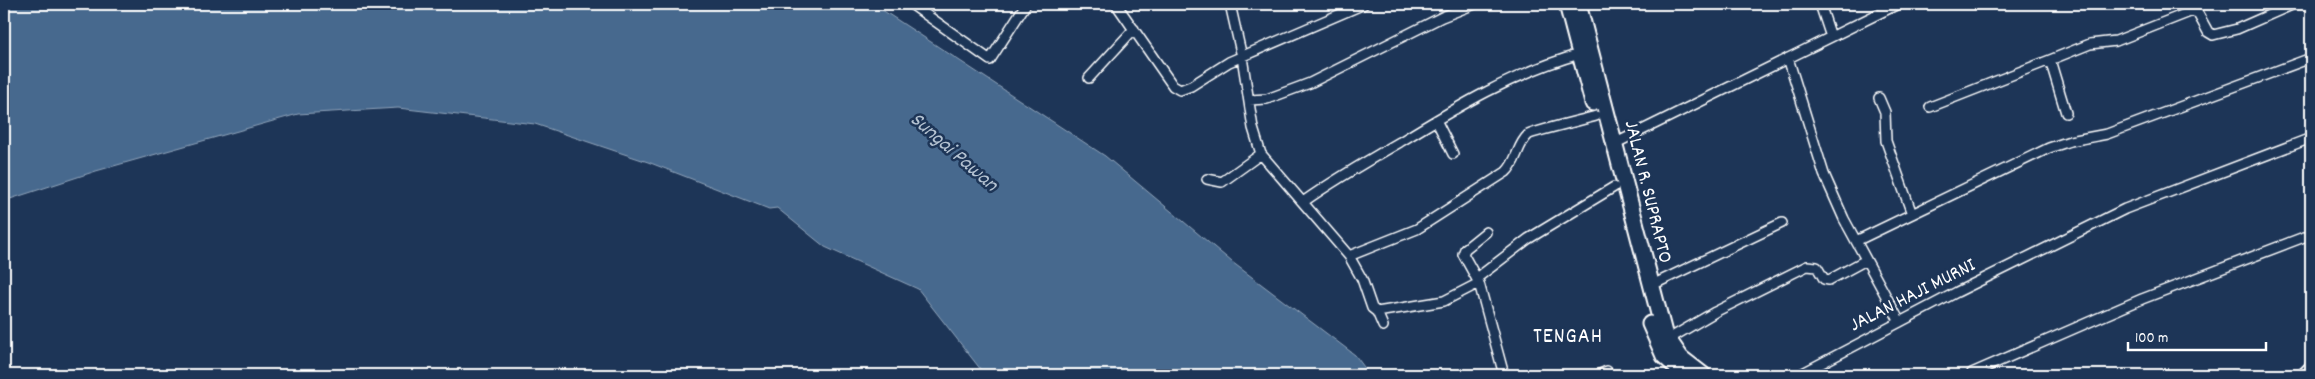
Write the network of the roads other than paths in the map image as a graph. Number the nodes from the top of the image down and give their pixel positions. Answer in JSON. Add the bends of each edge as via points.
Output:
{"nodes":[{"id":1,"x":911,"y":4,"type":"edge"},
{"id":2,"x":1026,"y":4,"type":"edge"},
{"id":3,"x":1116,"y":4,"type":"edge"},
{"id":4,"x":1230,"y":4,"type":"edge"},
{"id":5,"x":1364,"y":4,"type":"edge"},
{"id":6,"x":1475,"y":4,"type":"edge"},
{"id":7,"x":1567,"y":4,"type":"edge"},
{"id":8,"x":1578,"y":4,"type":"edge"},
{"id":9,"x":1820,"y":4,"type":"edge"},
{"id":10,"x":1898,"y":4,"type":"edge"},
{"id":11,"x":2294,"y":4,"type":"edge"},
{"id":12,"x":1134,"y":29,"type":"junction"},
{"id":13,"x":1831,"y":37,"type":"junction"},
{"id":14,"x":1580,"y":54,"type":"junction"},
{"id":15,"x":1242,"y":57,"type":"junction"},
{"id":16,"x":1788,"y":58,"type":"junction"},
{"id":17,"x":2311,"y":58,"type":"edge"},
{"id":18,"x":2050,"y":60,"type":"junction"},
{"id":19,"x":1589,"y":69,"type":"junction"},
{"id":20,"x":1089,"y":78,"type":"dead end"},
{"id":21,"x":1879,"y":98,"type":"dead end"},
{"id":22,"x":1249,"y":100,"type":"junction"},
{"id":23,"x":1930,"y":107,"type":"dead end"},
{"id":24,"x":2066,"y":113,"type":"dead end"},
{"id":25,"x":1596,"y":116,"type":"junction"},
{"id":26,"x":1436,"y":120,"type":"junction"},
{"id":27,"x":2311,"y":138,"type":"edge"},
{"id":28,"x":1614,"y":144,"type":"junction"},
{"id":29,"x":1261,"y":154,"type":"junction"},
{"id":30,"x":1453,"y":154,"type":"dead end"},
{"id":31,"x":1207,"y":179,"type":"dead end"},
{"id":32,"x":1614,"y":187,"type":"junction"},
{"id":33,"x":1303,"y":202,"type":"junction"},
{"id":34,"x":1912,"y":214,"type":"junction"},
{"id":35,"x":1782,"y":223,"type":"dead end"},
{"id":36,"x":1486,"y":232,"type":"dead end"},
{"id":37,"x":2311,"y":237,"type":"edge"},
{"id":38,"x":1856,"y":241,"type":"junction"},
{"id":39,"x":1349,"y":256,"type":"junction"},
{"id":40,"x":1866,"y":260,"type":"junction"},
{"id":41,"x":1478,"y":281,"type":"junction"},
{"id":42,"x":1650,"y":286,"type":"junction"},
{"id":43,"x":1378,"y":312,"type":"junction"},
{"id":44,"x":1900,"y":322,"type":"junction"},
{"id":45,"x":1383,"y":326,"type":"dead end"},
{"id":46,"x":1667,"y":340,"type":"junction"},
{"id":47,"x":2311,"y":369,"type":"edge"},
{"id":48,"x":1972,"y":373,"type":"dead end"},
{"id":49,"x":1504,"y":375,"type":"edge"},
{"id":50,"x":1685,"y":375,"type":"edge"},
{"id":51,"x":1703,"y":375,"type":"edge"},
{"id":52,"x":1799,"y":375,"type":"edge"},
{"id":53,"x":2304,"y":375,"type":"edge"}],
"edges":[{"from":1,"to":2,"type":"street","via":[[990,60]]},
{"from":3,"to":12,"type":"street"},
{"from":4,"to":15,"type":"street"},
{"from":5,"to":15,"type":"street"},
{"from":6,"to":22,"type":"street","via":[[1433,20],[1310,83],[1267,99]]},
{"from":7,"to":14,"type":"highway","name":"JALAN R. SUPRAPTO"},
{"from":8,"to":19,"type":"highway","name":"JALAN R. SUPRAPTO"},
{"from":9,"to":13,"type":"street"},
{"from":10,"to":13,"type":"street"},
{"from":11,"to":18,"type":"street","via":[[2237,29],[2213,35],[2197,12],[2190,12],[2116,41],[2090,44]]},
{"from":12,"to":15,"type":"street","via":[[1173,86],[1180,90]]},
{"from":12,"to":20,"type":"street"},
{"from":13,"to":16,"type":"street"},
{"from":14,"to":19,"type":"highway","name":"JALAN R. SUPRAPTO"},
{"from":14,"to":26,"type":"street","via":[[1508,81]]},
{"from":15,"to":22,"type":"street"},
{"from":16,"to":28,"type":"street"},
{"from":16,"to":38,"type":"street","via":[[1824,174]]},
{"from":17,"to":34,"type":"street","via":[[2107,134],[2049,148]]},
{"from":18,"to":23,"type":"street"},
{"from":18,"to":24,"type":"street"},
{"from":19,"to":25,"type":"highway","name":"JALAN R. SUPRAPTO"},
{"from":19,"to":28,"type":"highway","name":"JALAN R. SUPRAPTO"},
{"from":21,"to":34,"type":"street","via":[[1885,112],[1886,141]]},
{"from":22,"to":29,"type":"street"},
{"from":25,"to":32,"type":"highway","name":"JALAN R. SUPRAPTO"},
{"from":25,"to":39,"type":"street","via":[[1529,134],[1511,167],[1499,176],[1417,228]]},
{"from":26,"to":30,"type":"street"},
{"from":26,"to":33,"type":"street"},
{"from":27,"to":44,"type":"street","name":"JALAN HAJI MURNI","via":[[2125,209]]},
{"from":28,"to":42,"type":"highway","name":"JALAN R. SUPRAPTO"},
{"from":29,"to":31,"type":"street","via":[[1222,182]]},
{"from":29,"to":33,"type":"street"},
{"from":32,"to":41,"type":"street","via":[[1528,239]]},
{"from":32,"to":50,"type":"highway","name":"JALAN R. SUPRAPTO","via":[[1657,344],[1669,363]]},
{"from":33,"to":39,"type":"street"},
{"from":34,"to":38,"type":"street"},
{"from":35,"to":42,"type":"street"},
{"from":36,"to":41,"type":"street","via":[[1463,254]]},
{"from":37,"to":48,"type":"street","via":[[2142,299]]},
{"from":38,"to":40,"type":"street"},
{"from":39,"to":43,"type":"street","via":[[1362,279],[1372,308]]},
{"from":40,"to":44,"type":"street"},
{"from":40,"to":46,"type":"street","via":[[1829,280],[1824,279],[1817,267],[1807,266]]},
{"from":41,"to":43,"type":"street","via":[[1444,301]]},
{"from":41,"to":49,"type":"street"},
{"from":42,"to":46,"type":"highway","name":"JALAN R. SUPRAPTO"},
{"from":43,"to":45,"type":"street"},
{"from":44,"to":52,"type":"street","name":"JALAN HAJI MURNI"},
{"from":46,"to":51,"type":"highway","name":"JALAN R. SUPRAPTO","via":[[1681,358]]},
{"from":47,"to":53,"type":"main road"}]}
